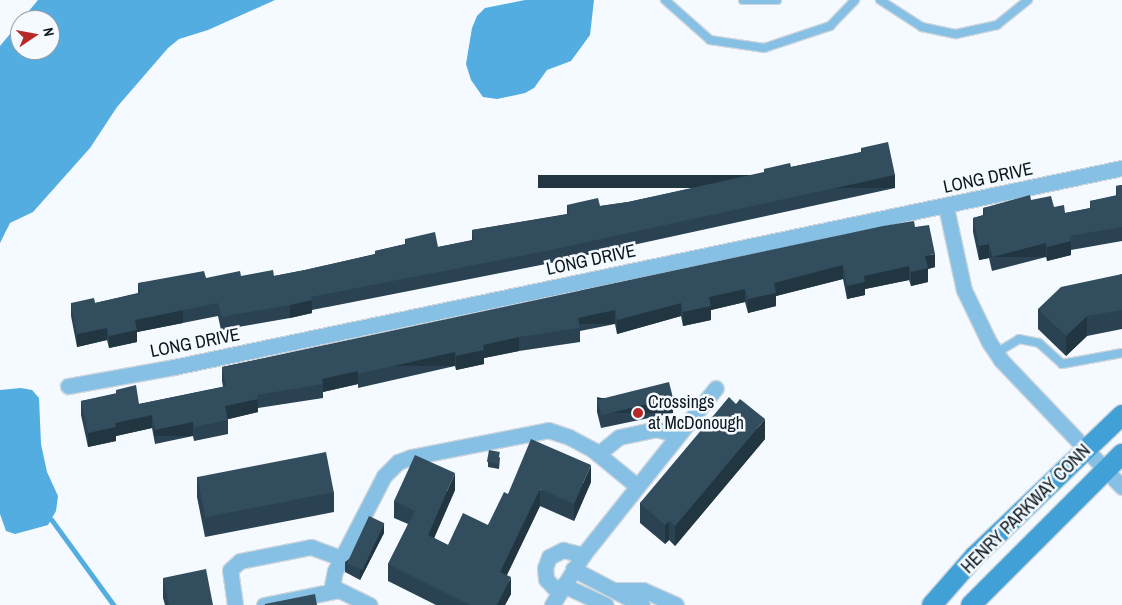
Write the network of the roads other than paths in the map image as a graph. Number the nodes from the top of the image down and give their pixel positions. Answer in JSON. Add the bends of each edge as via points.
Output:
{"nodes":[{"id":1,"x":665,"y":0,"type":"edge"},
{"id":2,"x":743,"y":0,"type":"edge"},
{"id":3,"x":777,"y":0,"type":"edge"},
{"id":4,"x":855,"y":0,"type":"edge"},
{"id":5,"x":880,"y":0,"type":"edge"},
{"id":6,"x":1028,"y":0,"type":"edge"},
{"id":7,"x":1122,"y":168,"type":"edge"},
{"id":8,"x":946,"y":207,"type":"junction"},
{"id":9,"x":996,"y":353,"type":"junction"},
{"id":10,"x":1122,"y":353,"type":"edge"},
{"id":11,"x":68,"y":386,"type":"dead end"},
{"id":12,"x":716,"y":388,"type":"dead end"},
{"id":13,"x":1122,"y":415,"type":"edge"},
{"id":14,"x":678,"y":435,"type":"junction"},
{"id":15,"x":1085,"y":450,"type":"junction"},
{"id":16,"x":598,"y":454,"type":"junction"},
{"id":17,"x":1122,"y":454,"type":"edge"},
{"id":18,"x":1105,"y":470,"type":"junction"},
{"id":19,"x":637,"y":486,"type":"junction"},
{"id":20,"x":1122,"y":487,"type":"edge"},
{"id":21,"x":583,"y":554,"type":"junction"},
{"id":22,"x":341,"y":558,"type":"junction"},
{"id":23,"x":573,"y":569,"type":"junction"},
{"id":24,"x":331,"y":591,"type":"junction"},
{"id":25,"x":558,"y":594,"type":"edge"},
{"id":26,"x":622,"y":597,"type":"edge"},
{"id":27,"x":584,"y":599,"type":"edge"},
{"id":28,"x":666,"y":603,"type":"edge"},
{"id":29,"x":366,"y":604,"type":"edge"},
{"id":30,"x":235,"y":605,"type":"edge"},
{"id":31,"x":264,"y":605,"type":"edge"},
{"id":32,"x":606,"y":605,"type":"edge"},
{"id":33,"x":642,"y":605,"type":"edge"},
{"id":34,"x":932,"y":605,"type":"edge"},
{"id":35,"x":971,"y":605,"type":"edge"}],
"edges":[{"from":1,"to":4,"type":"lane","via":[[710,40],[764,48],[830,26]]},
{"from":2,"to":3,"type":"lane"},
{"from":5,"to":6,"type":"lane","via":[[922,27],[956,34],[997,25]]},
{"from":7,"to":8,"type":"street","name":"LONG DRIVE"},
{"from":8,"to":9,"type":"street","via":[[964,290]]},
{"from":8,"to":11,"type":"street","name":"LONG DRIVE"},
{"from":9,"to":10,"type":"lane","via":[[1019,339],[1039,343],[1062,364]]},
{"from":9,"to":15,"type":"street"},
{"from":12,"to":14,"type":"street"},
{"from":13,"to":15,"type":"street","name":"HENRY PARKWAY CONN"},
{"from":14,"to":16,"type":"street","via":[[656,429],[619,437]]},
{"from":14,"to":19,"type":"street"},
{"from":15,"to":18,"type":"street"},
{"from":15,"to":34,"type":"street","name":"HENRY PARKWAY CONN","via":[[974,557]]},
{"from":16,"to":19,"type":"street"},
{"from":16,"to":22,"type":"street","via":[[569,436],[548,430],[403,459],[384,476]]},
{"from":17,"to":18,"type":"street","name":"HENRY PARKWAY CONN"},
{"from":18,"to":20,"type":"street"},
{"from":18,"to":35,"type":"street","name":"HENRY PARKWAY CONN"},
{"from":19,"to":21,"type":"street"},
{"from":21,"to":23,"type":"street"},
{"from":21,"to":25,"type":"street","via":[[563,550],[549,557],[546,579]]},
{"from":22,"to":24,"type":"street"},
{"from":22,"to":30,"type":"street","via":[[311,547],[240,561],[230,570]]},
{"from":23,"to":25,"type":"street"},
{"from":23,"to":26,"type":"street"},
{"from":24,"to":29,"type":"street","via":[[339,590]]},
{"from":24,"to":31,"type":"street"},
{"from":25,"to":27,"type":"street"},
{"from":26,"to":28,"type":"street","via":[[643,590]]},
{"from":26,"to":33,"type":"street"},
{"from":27,"to":32,"type":"street"}]}
